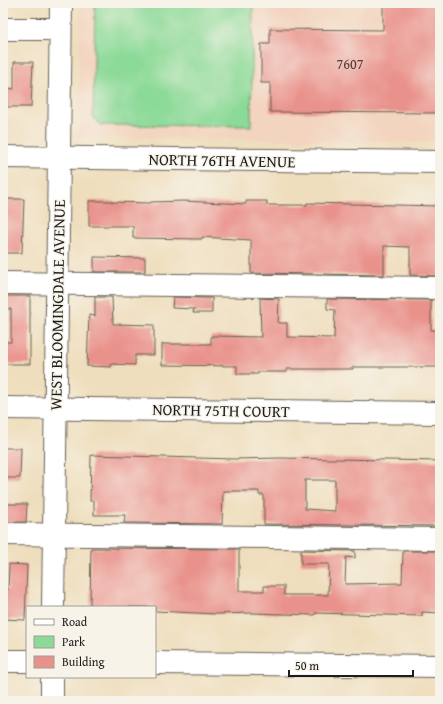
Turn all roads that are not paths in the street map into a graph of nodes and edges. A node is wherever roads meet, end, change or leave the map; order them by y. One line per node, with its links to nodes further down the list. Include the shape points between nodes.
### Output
1 (61, 3): 3 (street, WEST BLOOMINGDALE AVENUE)
2 (3, 29): 3 (street)
3 (60, 29): 5 (street, WEST BLOOMINGDALE AVENUE)
4 (3, 158): 5 (street, NORTH 76TH AVENUE)
5 (59, 158): 6 (street, NORTH 76TH AVENUE); 8 (street, WEST BLOOMINGDALE AVENUE)
6 (440, 162)
7 (3, 283): 8 (street)
8 (57, 284): 9 (street); 11 (street, WEST BLOOMINGDALE AVENUE)
9 (440, 288)
10 (3, 408): 11 (street, NORTH 75TH COURT)
11 (56, 408): 12 (street, NORTH 75TH COURT); 14 (street, WEST BLOOMINGDALE AVENUE)
12 (440, 413)
13 (3, 534): 14 (street)
14 (54, 535): 15 (street); 16 (street, WEST BLOOMINGDALE AVENUE)
15 (440, 539)
16 (53, 606)
17 (3, 661): 18 (street)
18 (26, 661)
19 (156, 663): 20 (street)
20 (440, 666)
21 (52, 678): 22 (street)
22 (52, 701)

